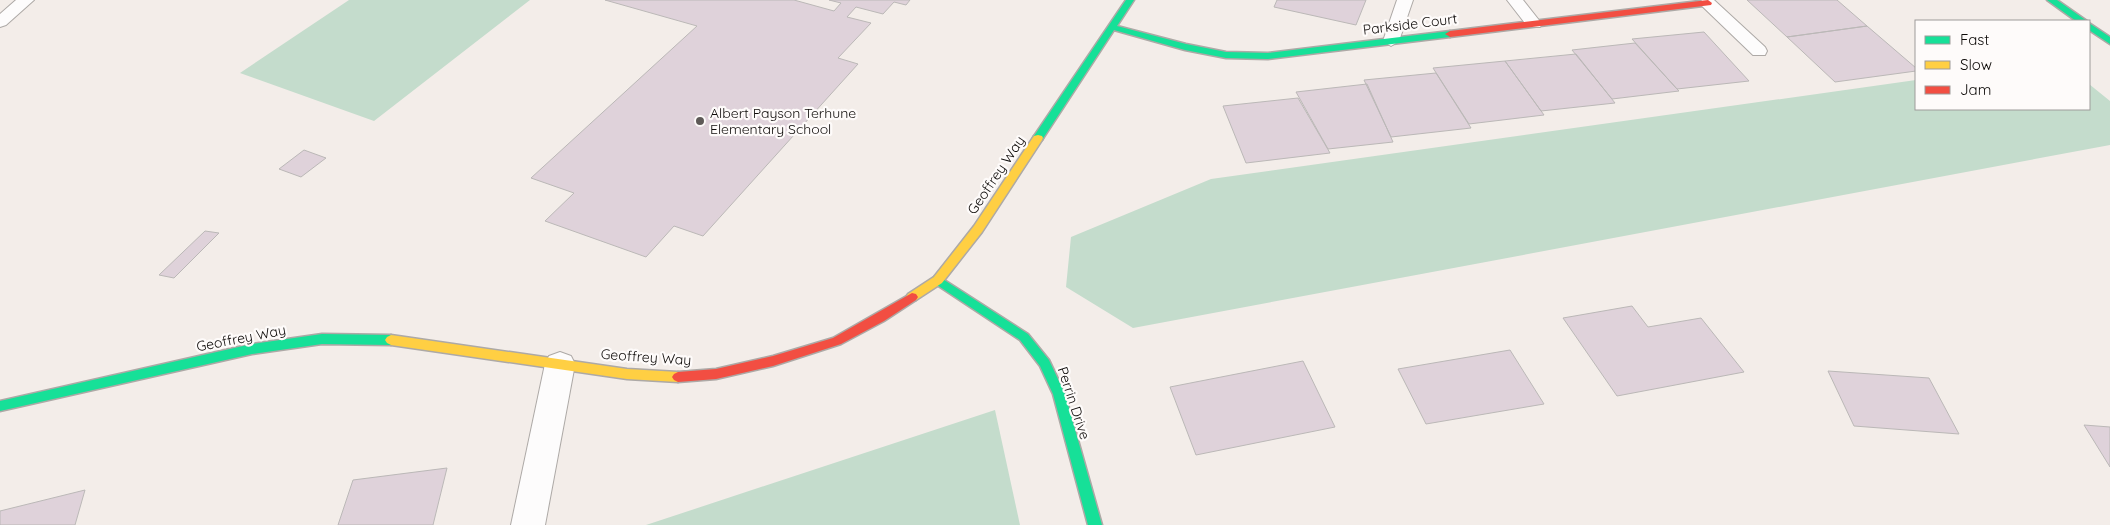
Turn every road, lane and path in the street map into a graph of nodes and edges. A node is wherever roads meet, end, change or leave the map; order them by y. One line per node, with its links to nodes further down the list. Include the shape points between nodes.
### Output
1 (26, 0): 8 (lane)
2 (1130, 0): 10 (street, Geoffrey Way)
3 (1405, 0): 12 (lane)
4 (1515, 0): 9 (lane)
5 (2051, 0): 7 (street)
6 (1707, 2): 9 (street, Parkside Court); 14 (lane)
7 (2081, 20)
8 (0, 22)
9 (1534, 24): 12 (street, Parkside Court)
10 (1112, 27): 12 (street, Parkside Court, via 1226,56 1268,56); 15 (street, Geoffrey Way, via 978,229)
11 (2090, 27): 13 (street)
12 (1391, 41)
13 (2110, 41)
14 (1759, 51)
15 (938, 280): 16 (street, Geoffrey Way, via 880,318 837,341 725,372 679,377); 19 (street, Perrin Drive, via 1024,337 1045,362 1059,394)
16 (560, 364): 17 (street, Geoffrey Way, via 385,339 322,339 252,349); 18 (street)
17 (0, 406)
18 (528, 525)
19 (1095, 525)

